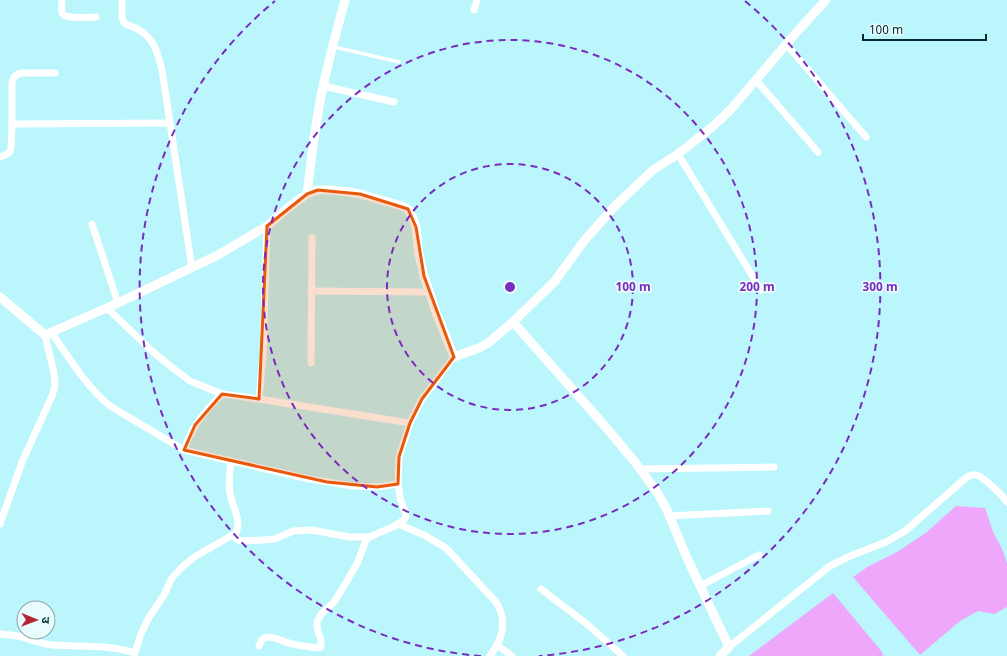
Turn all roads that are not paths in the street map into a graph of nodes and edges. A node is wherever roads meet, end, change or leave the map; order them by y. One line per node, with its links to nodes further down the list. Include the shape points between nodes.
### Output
1 (62, 0): 7 (street, via 62,14 65,16)
2 (122, 0): 15 (street, via 124,24 143,32 158,52)
3 (345, 0): 9 (street)
4 (477, 0): 6 (street)
5 (821, 1): 8 (street)
6 (474, 10)
7 (96, 17)
8 (786, 44): 12 (street); 17 (street)
9 (332, 47): 10 (lane); 13 (street)
10 (399, 62)
11 (55, 73): 16 (street, via 22,73 14,77)
12 (756, 80): 18 (street); 19 (street, via 723,117)
13 (323, 86): 14 (street); 21 (street)
14 (394, 102)
15 (169, 123): 16 (street); 25 (street)
16 (12, 124): 20 (street, via 11,149)
17 (866, 138)
18 (818, 152)
19 (678, 154): 26 (street); 32 (street, via 654,170 615,206 584,241 555,281)
20 (0, 158)
21 (307, 194): 23 (street); 28 (street, via 318,190 349,192 408,209 416,227 419,255)
22 (92, 224): 30 (street)
23 (267, 226): 25 (street); 37 (street)
24 (312, 238): 27 (street)
25 (192, 268): 30 (street)
26 (762, 290)
27 (311, 291): 28 (street); 35 (street)
28 (429, 292): 34 (street)
29 (0, 297): 33 (street)
30 (118, 303): 31 (street)
31 (107, 308): 33 (street); 36 (street, via 174,370 190,381)
32 (514, 322): 34 (street, via 488,343); 42 (street)
33 (48, 333): 39 (street, via 100,398); 47 (street, via 55,386 22,462)
34 (454, 357): 38 (street, via 422,399)
35 (311, 363)
36 (222, 394): 37 (street); 39 (street, via 195,425)
37 (259, 399): 38 (street)
38 (410, 424): 43 (street, via 399,457)
39 (184, 450): 40 (street)
40 (231, 461): 43 (street, via 352,486 377,487); 49 (street, via 230,493 238,523)
41 (774, 467): 42 (street)
42 (640, 469): 46 (street, via 657,492)
43 (398, 484): 48 (street, via 406,514 404,520)
44 (1007, 501): 57 (street, via 981,477 974,474 967,477 905,531 895,538 830,566)
45 (768, 511): 46 (street)
46 (669, 516): 52 (street)
47 (0, 524)
48 (398, 524): 50 (street); 55 (street, via 446,548 496,602 504,621)
49 (233, 536): 50 (street, via 242,541 262,540 293,531 312,530); 58 (street, via 196,556 172,578 148,619)
50 (369, 537): 56 (street, via 341,591 317,621 321,647 288,643 274,638 262,640)
51 (759, 555): 52 (street)
52 (700, 586): 57 (street)
53 (541, 589): 61 (street)
54 (0, 634): 58 (street, via 50,644 109,647)
55 (497, 645): 59 (street); 60 (street)
56 (259, 646)
57 (729, 648): 62 (street)
58 (135, 655)
59 (490, 656)
60 (512, 656)
61 (623, 656)
62 (720, 656)

